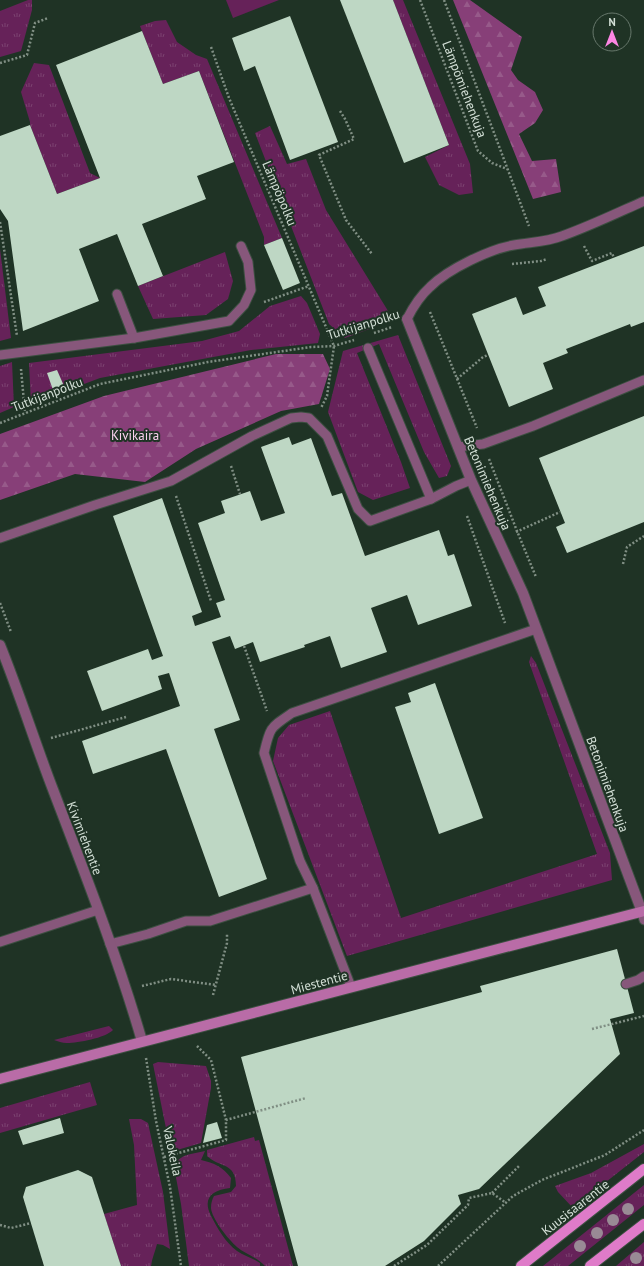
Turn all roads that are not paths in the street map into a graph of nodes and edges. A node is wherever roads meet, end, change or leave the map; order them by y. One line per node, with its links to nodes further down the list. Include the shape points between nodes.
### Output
1 (644, 201): 4 (lane, via 561,237 513,245 481,256 450,272 431,286 413,307)
2 (241, 246): 5 (lane, via 248,262 251,290 244,305 229,321)
3 (117, 294): 5 (lane)
4 (407, 320): 9 (street, Betonimiehenkuja)
5 (134, 338): 7 (lane)
6 (368, 348): 11 (lane)
7 (0, 355)
8 (644, 380): 9 (lane, via 533,426 483,444)
9 (458, 447): 10 (street, Betonimiehenkuja)
10 (471, 480): 11 (lane); 13 (street, Betonimiehenkuja, via 523,593)
11 (431, 499): 12 (lane, via 370,521 358,509 327,436 309,418 301,416 252,436 171,481)
12 (0, 538)
13 (536, 629): 15 (lane, via 292,713 272,727 264,753 300,861); 17 (street, Betonimiehenkuja)
14 (0, 645): 16 (street, Kivimiehentie)
15 (313, 888): 19 (lane, via 210,921 186,921); 22 (lane)
16 (98, 910): 18 (lane); 19 (street, Kivimiehentie)
17 (643, 914): 22 (main road, Miestentie)
18 (0, 942)
19 (110, 944): 23 (street, Kivimiehentie)
20 (644, 976): 21 (lane)
21 (626, 984)
22 (351, 987): 23 (main road, Miestentie)
23 (142, 1041): 24 (main road, Miestentie)
24 (0, 1079)
25 (644, 1168): 27 (main road, Kuusisaarentie)
26 (644, 1224): 28 (main road)
27 (521, 1266)
28 (590, 1266)

